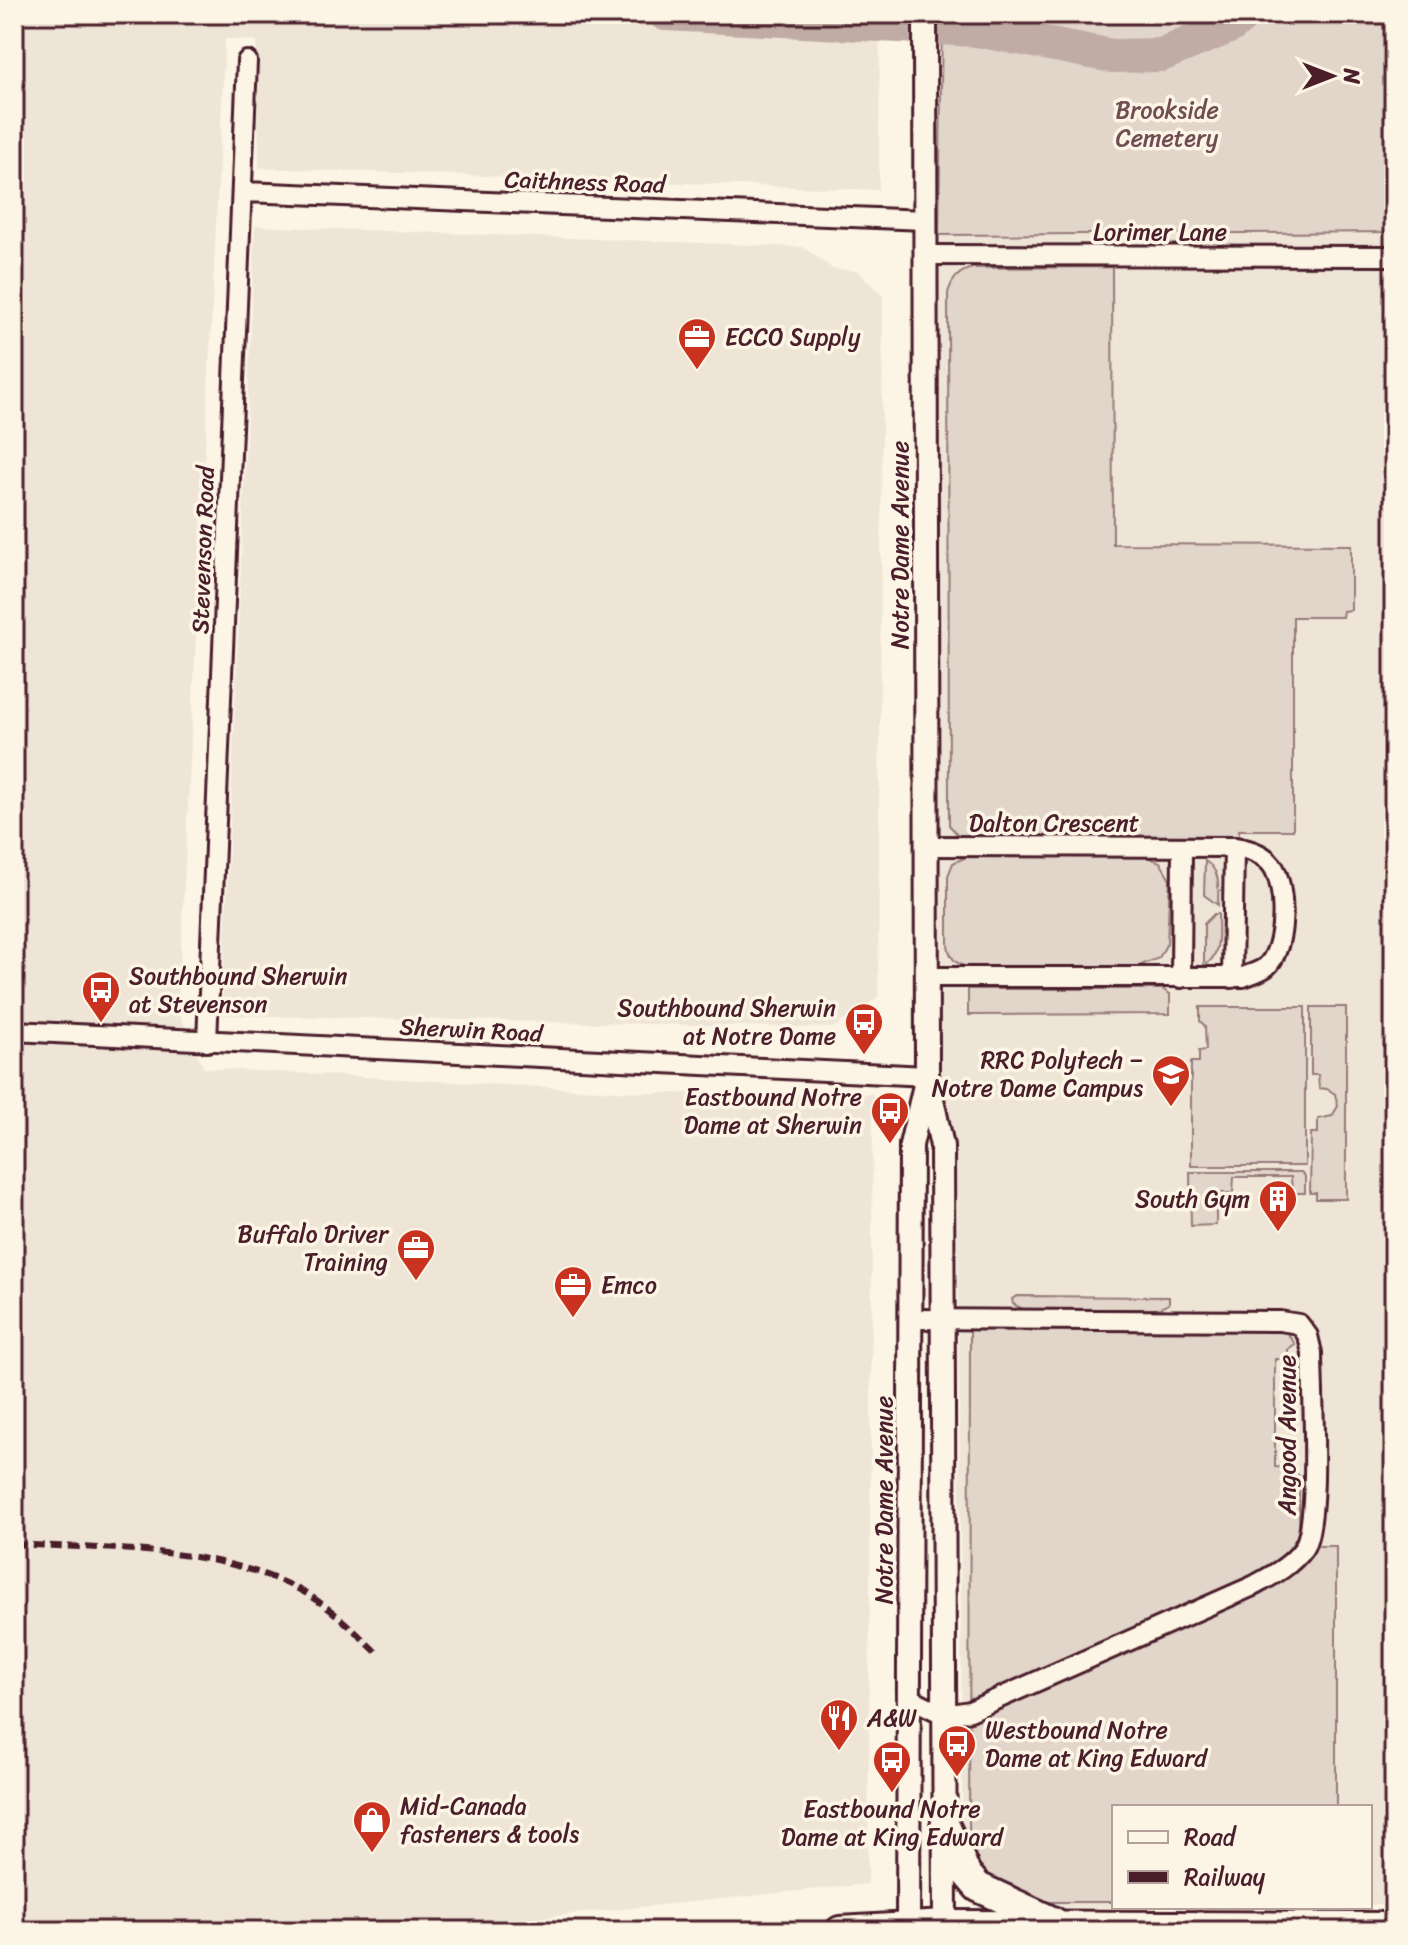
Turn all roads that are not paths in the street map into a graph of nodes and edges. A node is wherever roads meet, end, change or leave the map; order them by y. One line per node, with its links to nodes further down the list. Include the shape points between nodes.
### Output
1 (925, 14): 4 (street, Notre Dame Avenue)
2 (247, 61): 3 (street, Stevenson Road)
3 (243, 192): 4 (street, Caithness Road); 14 (street, Stevenson Road)
4 (925, 220): 5 (street, Notre Dame Avenue)
5 (925, 255): 6 (street, Lorimer Lane); 7 (street, Notre Dame Avenue)
6 (1394, 256)
7 (926, 846): 8 (street, Dalton Crescent); 10 (street, Notre Dame Avenue)
8 (1182, 847): 9 (street, Dalton Crescent); 11 (street)
9 (1234, 847): 12 (street); 12 (street, Dalton Crescent, via 1256,852 1273,867 1281,891 1281,933 1265,967)
10 (927, 977): 11 (street, Dalton Crescent); 15 (street, Notre Dame Avenue)
11 (1181, 978): 12 (street, Dalton Crescent)
12 (1232, 978)
13 (14, 1031): 14 (street, Sherwin Road)
14 (207, 1042): 15 (street, Sherwin Road)
15 (927, 1076): 16 (street, Notre Dame Avenue, via 911,1145); 17 (street, Notre Dame Avenue, via 942,1146)
16 (910, 1319): 17 (street, Angood Avenue); 18 (street, Notre Dame Avenue)
17 (944, 1319): 19 (street, Notre Dame Avenue); 21 (street, Angood Avenue, via 1299,1324 1312,1353 1313,1486 1308,1539 1277,1573 970,1711)
18 (910, 1421): 19 (street); 20 (street, Notre Dame Avenue)
19 (944, 1422): 21 (street, Notre Dame Avenue)
20 (910, 1698): 21 (street); 23 (street, Notre Dame Avenue)
21 (945, 1715): 22 (street, Notre Dame Avenue)
22 (945, 1826): 24 (street, Notre Dame Avenue); 25 (main road, via 978,1887)
23 (908, 1925): 24 (main road); 28 (main road)
24 (945, 1925): 25 (main road)
25 (1065, 1927): 27 (main road)
26 (1394, 1927): 27 (main road)
27 (1170, 1929)
28 (840, 1931)

